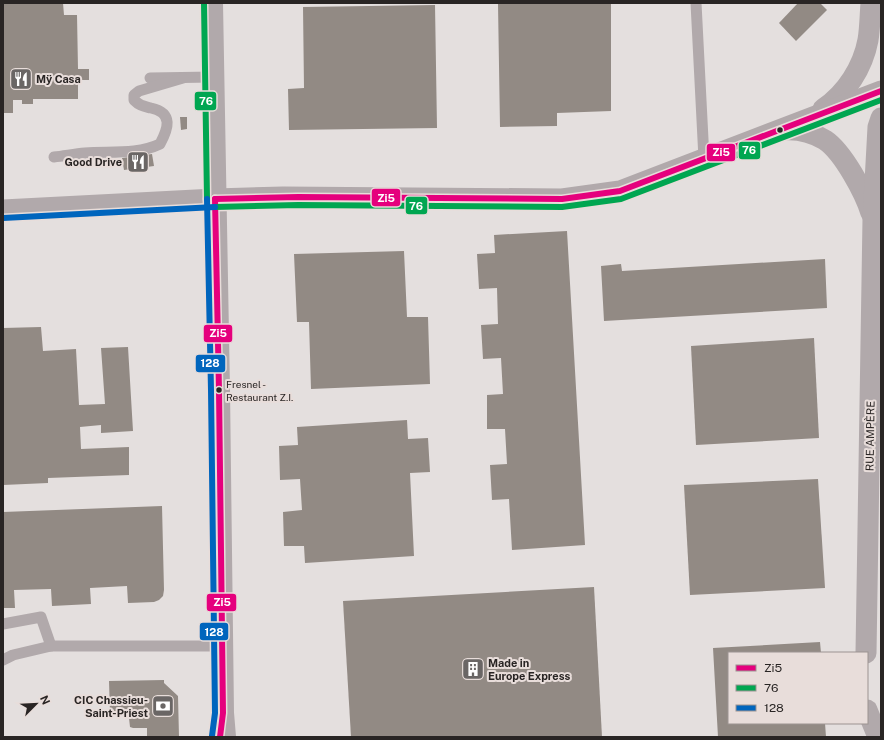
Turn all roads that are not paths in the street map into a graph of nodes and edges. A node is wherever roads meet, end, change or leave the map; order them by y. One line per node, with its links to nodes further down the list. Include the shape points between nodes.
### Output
1 (212, 3): 4 (street)
2 (696, 3): 12 (lane)
3 (870, 3): 8 (street, via 868,39 856,72 842,93)
4 (213, 77): 6 (lane); 13 (street)
5 (150, 78): 6 (lane)
6 (183, 78): 11 (lane, via 139,91 134,95 134,100 140,106 161,111 166,116 166,131 160,144 146,150)
7 (881, 91): 8 (street)
8 (812, 118): 10 (street)
9 (881, 118): 15 (street, RUE AMPÈRE, via 878,127)
10 (782, 130): 12 (street); 15 (street, RUE AMPÈRE, via 806,132 826,141 834,148 865,194)
11 (54, 157)
12 (704, 159): 13 (street, via 620,191 562,199)
13 (215, 199): 14 (street); 18 (street)
14 (3, 210)
15 (873, 219): 19 (street, RUE AMPÈRE)
16 (3, 624): 17 (lane, via 41,617)
17 (51, 646): 18 (lane); 20 (lane)
18 (222, 646): 22 (street)
19 (866, 652)
20 (3, 660)
21 (868, 712): 25 (street)
22 (223, 713): 23 (street); 24 (street)
23 (220, 737)
24 (224, 737)
25 (878, 737)

